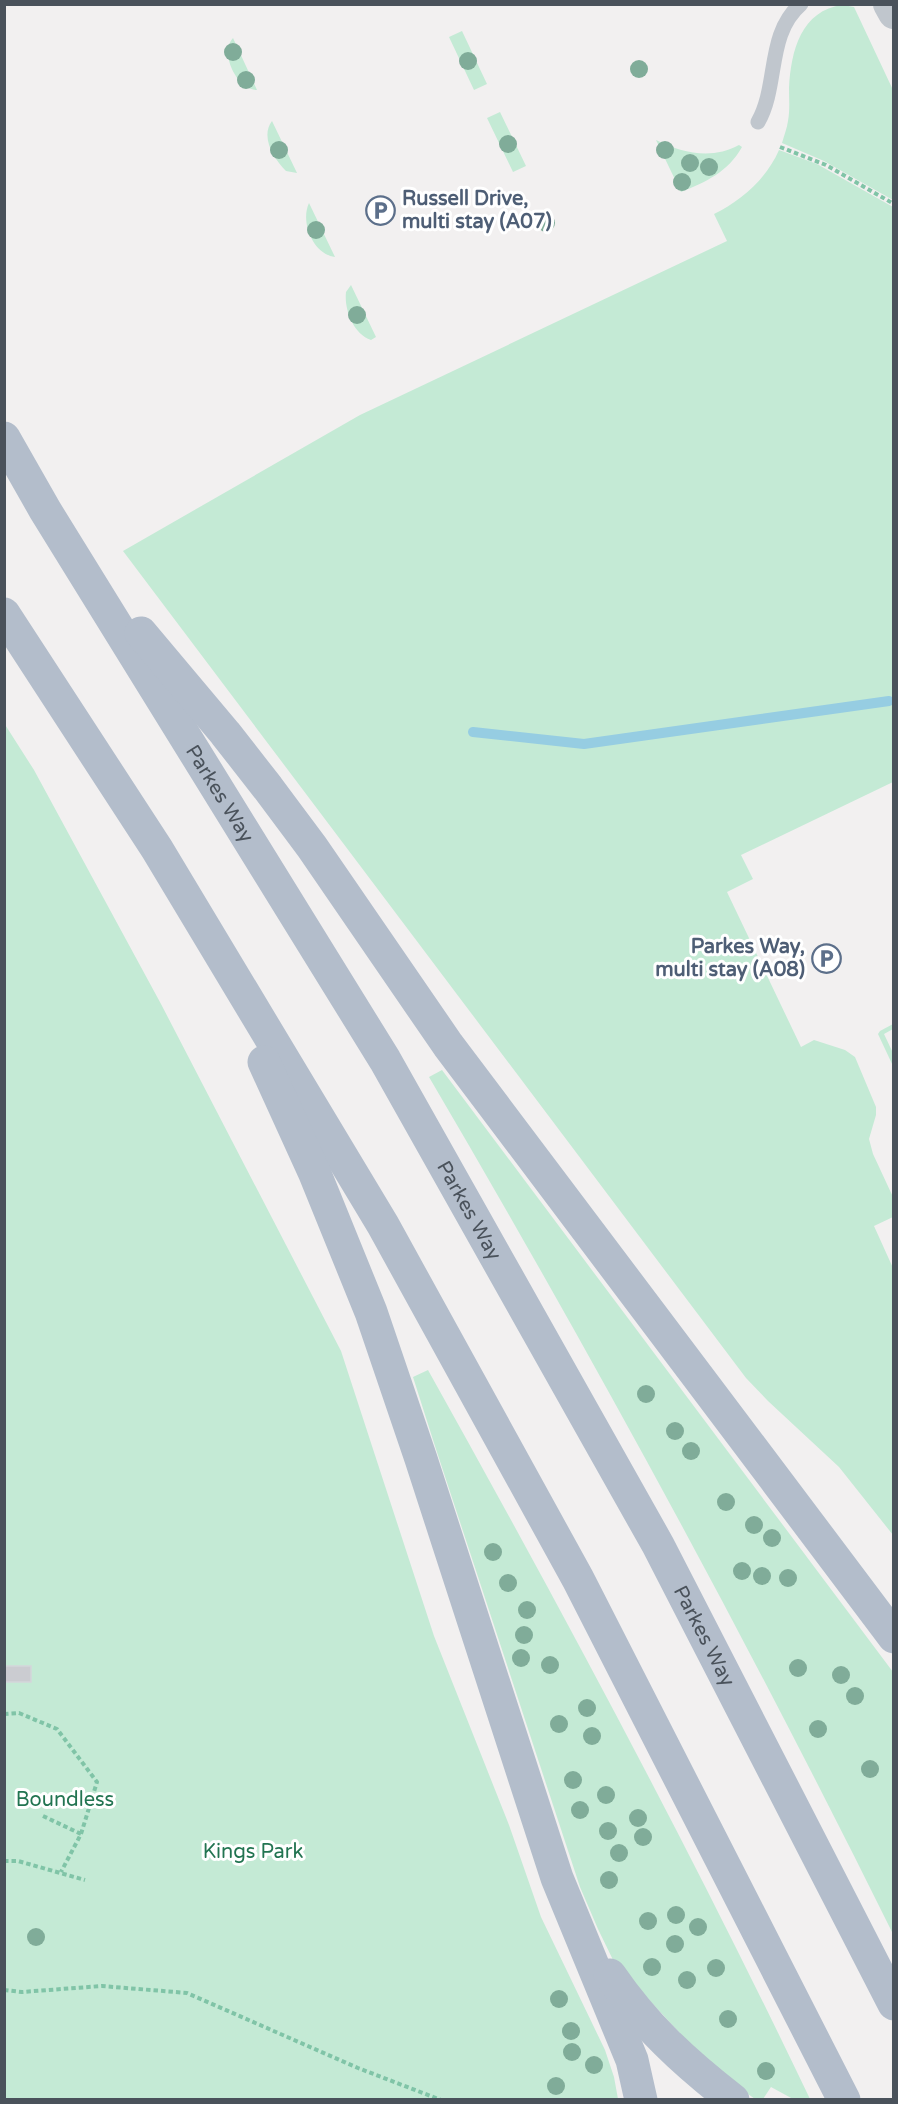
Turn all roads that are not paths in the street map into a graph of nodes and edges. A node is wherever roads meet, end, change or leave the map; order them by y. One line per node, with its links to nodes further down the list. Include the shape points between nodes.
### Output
1 (801, 4): 4 (lane, via 781,32 768,97)
2 (890, 4): 3 (street)
3 (894, 13)
4 (758, 122)
5 (4, 438): 6 (main road, Parkes Way)
6 (74, 554): 9 (main road, via 268,788 448,1045); 11 (main road, Parkes Way, via 385,1060 658,1545)
7 (4, 614): 8 (main road)
8 (193, 910): 10 (main road, via 315,1174 363,1290); 14 (main road, via 383,1225 567,1559)
9 (889, 1628)
10 (571, 1916): 12 (main road, via 622,2034); 13 (main road, via 640,2016 682,2060)
11 (894, 2004)
12 (641, 2100)
13 (733, 2100)
14 (844, 2100)

